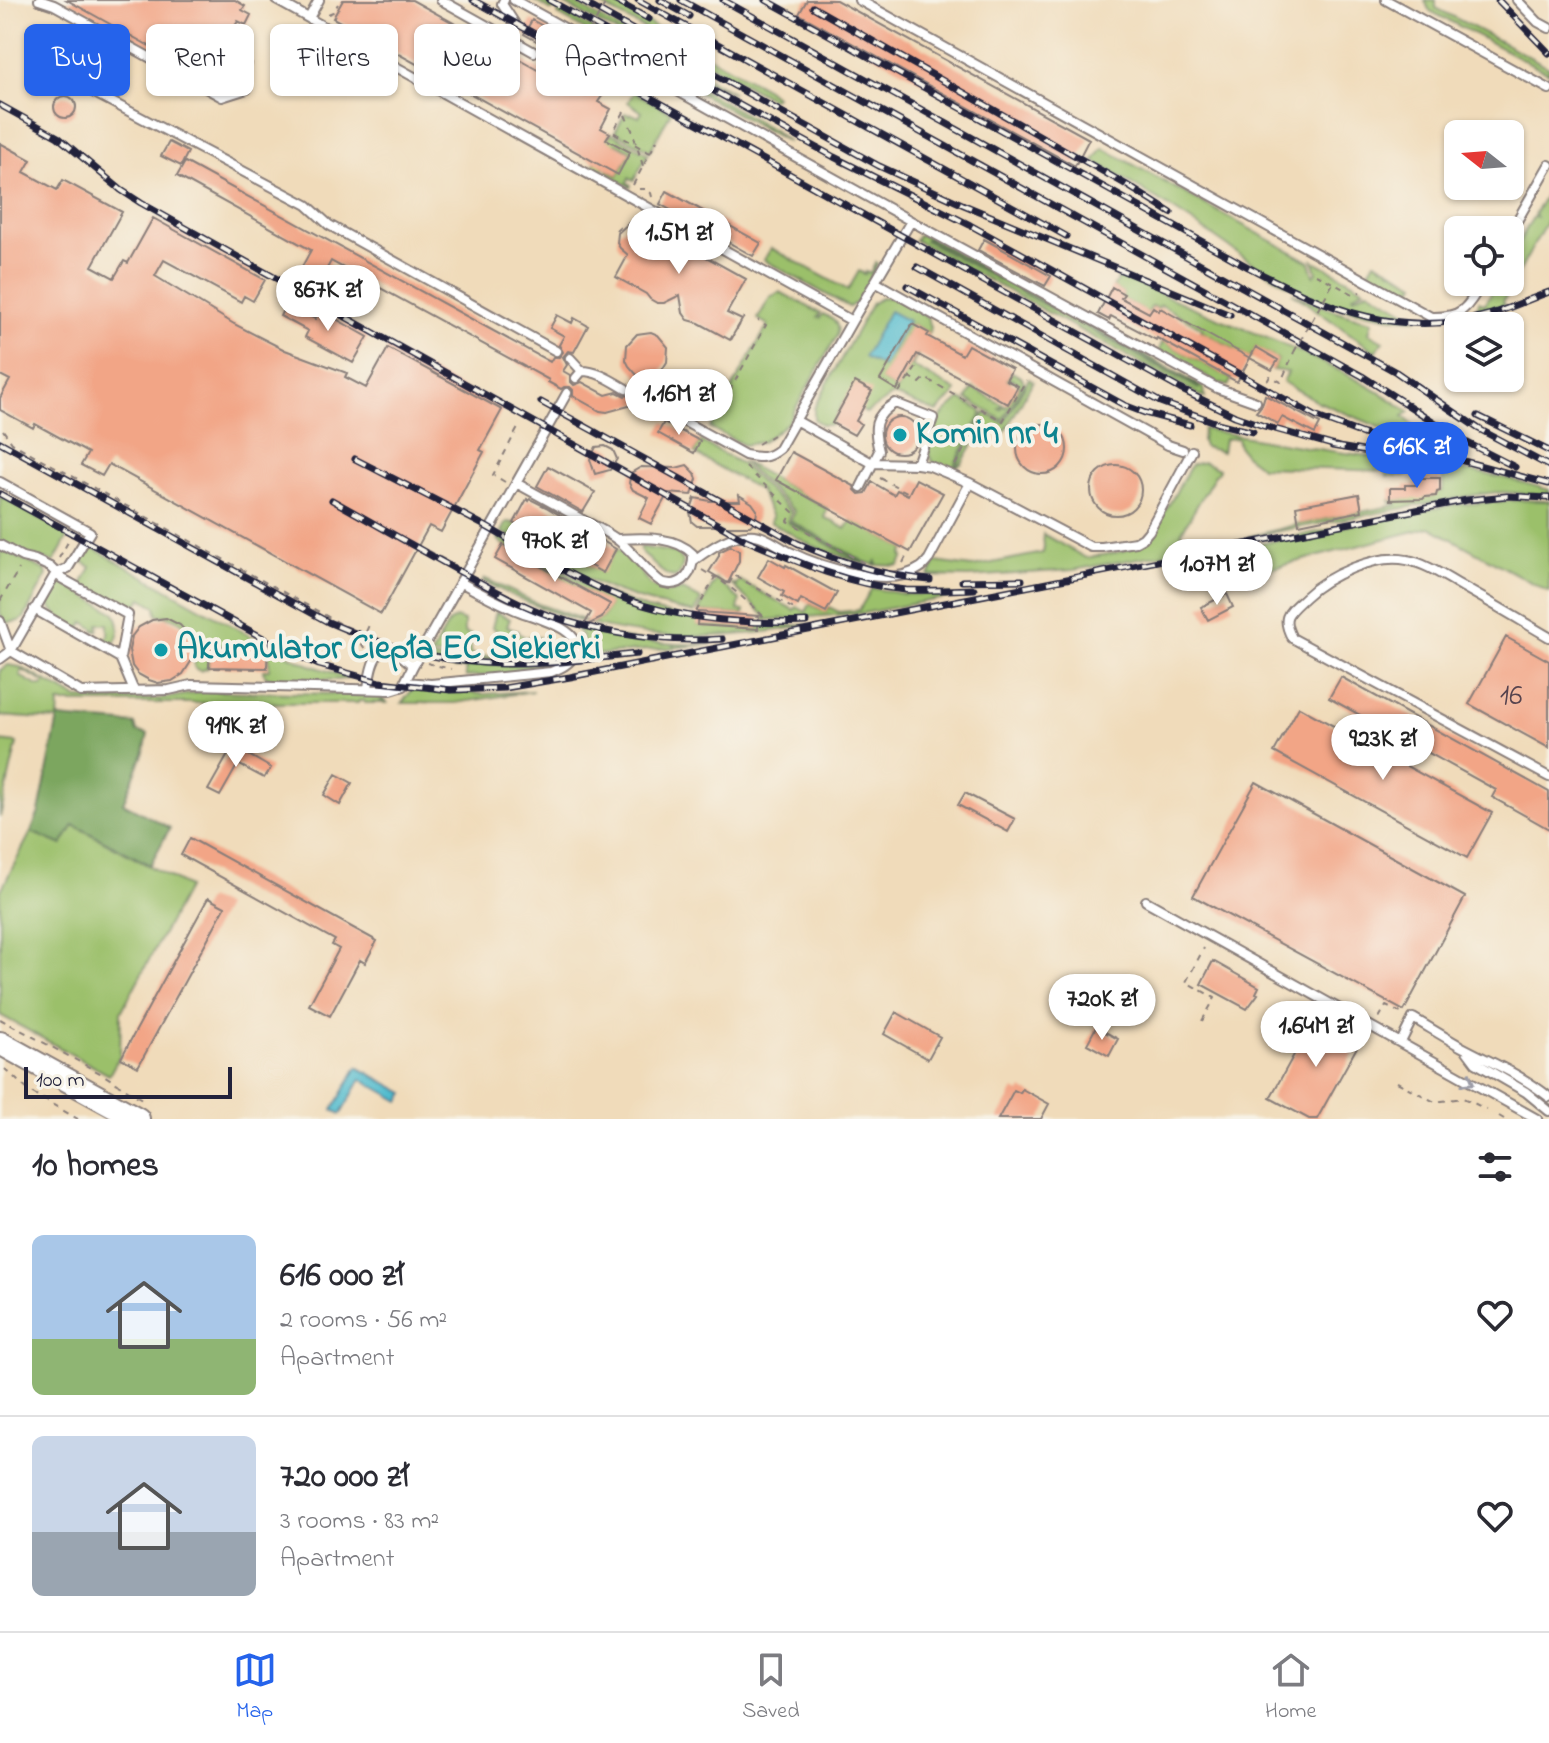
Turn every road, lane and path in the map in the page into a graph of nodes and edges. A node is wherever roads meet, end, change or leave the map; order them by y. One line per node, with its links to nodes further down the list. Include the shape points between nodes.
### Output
1 (39, 0): 20 (lane)
2 (276, 0): 13 (lane)
3 (319, 0): 13 (lane)
4 (441, 0): 14 (lane)
5 (504, 0): 15 (lane)
6 (514, 0): 32 (lane)
7 (607, 0): 16 (path, bridge)
8 (859, 0): 39 (lane, via 1431,317 1461,312)
9 (1386, 0): 21 (lane, via 1408,7)
10 (1517, 0): 17 (lane)
11 (338, 4): 12 (path)
12 (328, 14)
13 (309, 18): 42 (lane)
14 (484, 24)
15 (515, 24)
16 (594, 24)
17 (1549, 28)
18 (520, 44): 19 (lane)
19 (534, 52)
20 (146, 55)
21 (1549, 89)
22 (100, 96): 44 (lane, via 307,205 329,225)
23 (657, 140): 25 (path)
24 (636, 145): 24 (path, via 626,117 623,113 613,132); 25 (path); 27 (path)
25 (650, 153): 27 (path)
26 (1549, 165): 31 (lane)
27 (643, 166): 28 (path)
28 (630, 189)
29 (696, 211): 33 (path)
30 (648, 216): 34 (path)
31 (1520, 216)
32 (911, 221): 36 (lane); 54 (lane, via 1217,388)
33 (690, 222)
34 (616, 231)
35 (1316, 274): 37 (path)
36 (875, 282): 42 (lane); 66 (lane, via 1168,445 1188,450 1149,531 1125,544 1091,547)
37 (1333, 283): 38 (path, via 1354,295); 54 (path, bridge, via 1281,382 1270,376)
38 (1366, 289)
39 (1474, 296)
40 (744, 317): 43 (path)
41 (758, 320): 52 (path, via 766,325)
42 (852, 321): 56 (lane)
43 (731, 340)
44 (556, 351)
45 (570, 358): 49 (lane, via 579,375 598,374)
46 (916, 368): 48 (path)
47 (1020, 375): 55 (path, via 1027,379 1003,421)
48 (909, 376): 51 (path); 55 (path, via 920,383 925,378)
49 (626, 389)
50 (567, 393): 67 (lane)
51 (896, 396)
52 (721, 399)
53 (647, 401): 56 (lane, via 761,459 779,449)
54 (1256, 402)
55 (985, 411): 64 (path)
56 (795, 420): 63 (lane)
57 (519, 426): 67 (path, via 493,475)
58 (3, 430): 89 (path, via 12,443 343,625 365,634)
59 (774, 434): 60 (path)
60 (756, 445)
61 (740, 462): 75 (path, via 793,512 788,521)
62 (917, 464): 63 (lane); 63 (lane, via 933,418 895,403 876,421 879,451); 66 (lane)
63 (870, 467): 68 (lane); 69 (path)
64 (953, 470)
65 (0, 482): 79 (lane, via 90,532 68,568)
66 (970, 483): 74 (lane, via 929,559 910,573 850,573 757,535 723,542)
67 (513, 484): 70 (lane); 81 (lane)
68 (861, 487)
69 (907, 492)
70 (617, 539): 74 (lane, via 665,540 687,548); 74 (lane, via 665,583 683,580)
71 (0, 545): 79 (lane)
72 (429, 551): 78 (path)
73 (908, 553): 77 (path)
74 (693, 563): 80 (path)
75 (867, 564)
76 (20, 568): 83 (path)
77 (900, 568)
78 (462, 569)
79 (56, 573): 85 (lane); 92 (lane, via 128,615)
80 (715, 577): 82 (path); 86 (path)
81 (460, 582): 95 (lane); 99 (lane, via 568,631 576,639 574,656 551,672)
82 (728, 585): 84 (path, via 734,575 792,608); 87 (path)
83 (0, 601)
84 (798, 606)
85 (34, 609): 91 (lane); 92 (lane)
86 (696, 612)
87 (763, 620)
88 (0, 621): 91 (lane)
89 (369, 625)
90 (1549, 637): 102 (lane, via 1427,566 1405,559 1349,568 1317,585 1292,609 1286,626 1292,638)
91 (11, 651): 93 (lane); 101 (lane, via 81,692)
92 (120, 658): 101 (lane)
93 (0, 659)
94 (427, 663): 98 (path)
95 (413, 666): 99 (lane); 100 (lane, via 397,652 385,650 371,670)
96 (214, 668): 97 (path)
97 (260, 669)
98 (456, 671)
99 (405, 682): 100 (lane, via 391,690)
100 (368, 689): 101 (lane, via 191,685)
101 (134, 691)
102 (1549, 777)
103 (1146, 901): 109 (lane)
104 (1206, 944): 108 (path, via 1186,982 1215,998)
105 (1403, 1014): 107 (path, via 1386,1006)
106 (0, 1019): 116 (path, via 88,1066)
107 (1379, 1019)
108 (1202, 1021)
109 (1401, 1042): 111 (lane, via 1413,1018); 121 (lane, one-way to 121)
110 (0, 1043): 116 (street)
111 (1464, 1048): 114 (lane, via 1533,1083); 117 (lane, via 1476,1063)
112 (5, 1069): 119 (path, via 29,1091)
113 (1397, 1082): 115 (path, via 1431,1101 1465,1099)
114 (1549, 1097)
115 (1486, 1109)
116 (143, 1111)
117 (1549, 1111)
118 (1499, 1116): 120 (path)
119 (78, 1119)
120 (1504, 1119)
121 (1537, 1119)

